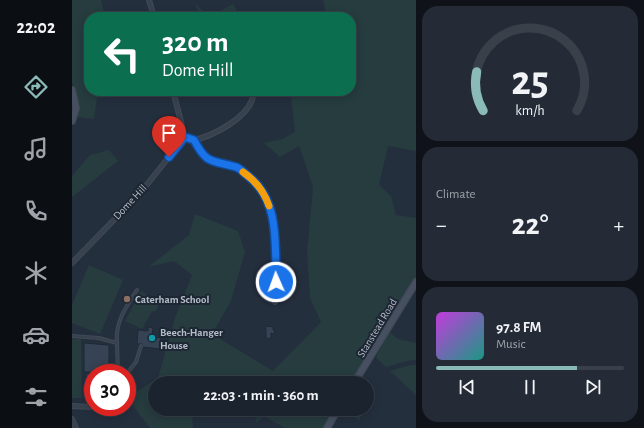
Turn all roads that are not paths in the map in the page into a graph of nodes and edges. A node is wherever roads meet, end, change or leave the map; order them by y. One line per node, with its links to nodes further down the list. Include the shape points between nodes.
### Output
1 (149, 0): 2 (street)
2 (153, 12)
3 (72, 90): 6 (street, via 76,108)
4 (174, 96): 7 (street)
5 (252, 96): 8 (street, via 245,112 223,129 206,138)
6 (72, 121)
7 (185, 137): 8 (street); 9 (street, Dome Hill, via 141,192)
8 (194, 140): 12 (street, via 201,153 210,160 237,167 253,179 265,194 275,226)
9 (72, 263)
10 (416, 282): 18 (street, Stanstead Road)
11 (137, 290): 14 (lane, via 119,321)
12 (275, 302)
13 (72, 336): 14 (lane, via 99,338)
14 (117, 343): 16 (lane)
15 (142, 346): 17 (lane)
16 (118, 364)
17 (134, 364)
18 (358, 376)
19 (72, 406): 20 (street)
20 (84, 407)
21 (334, 416): 24 (street)
22 (72, 419): 23 (street)
23 (76, 428)
24 (327, 428)

